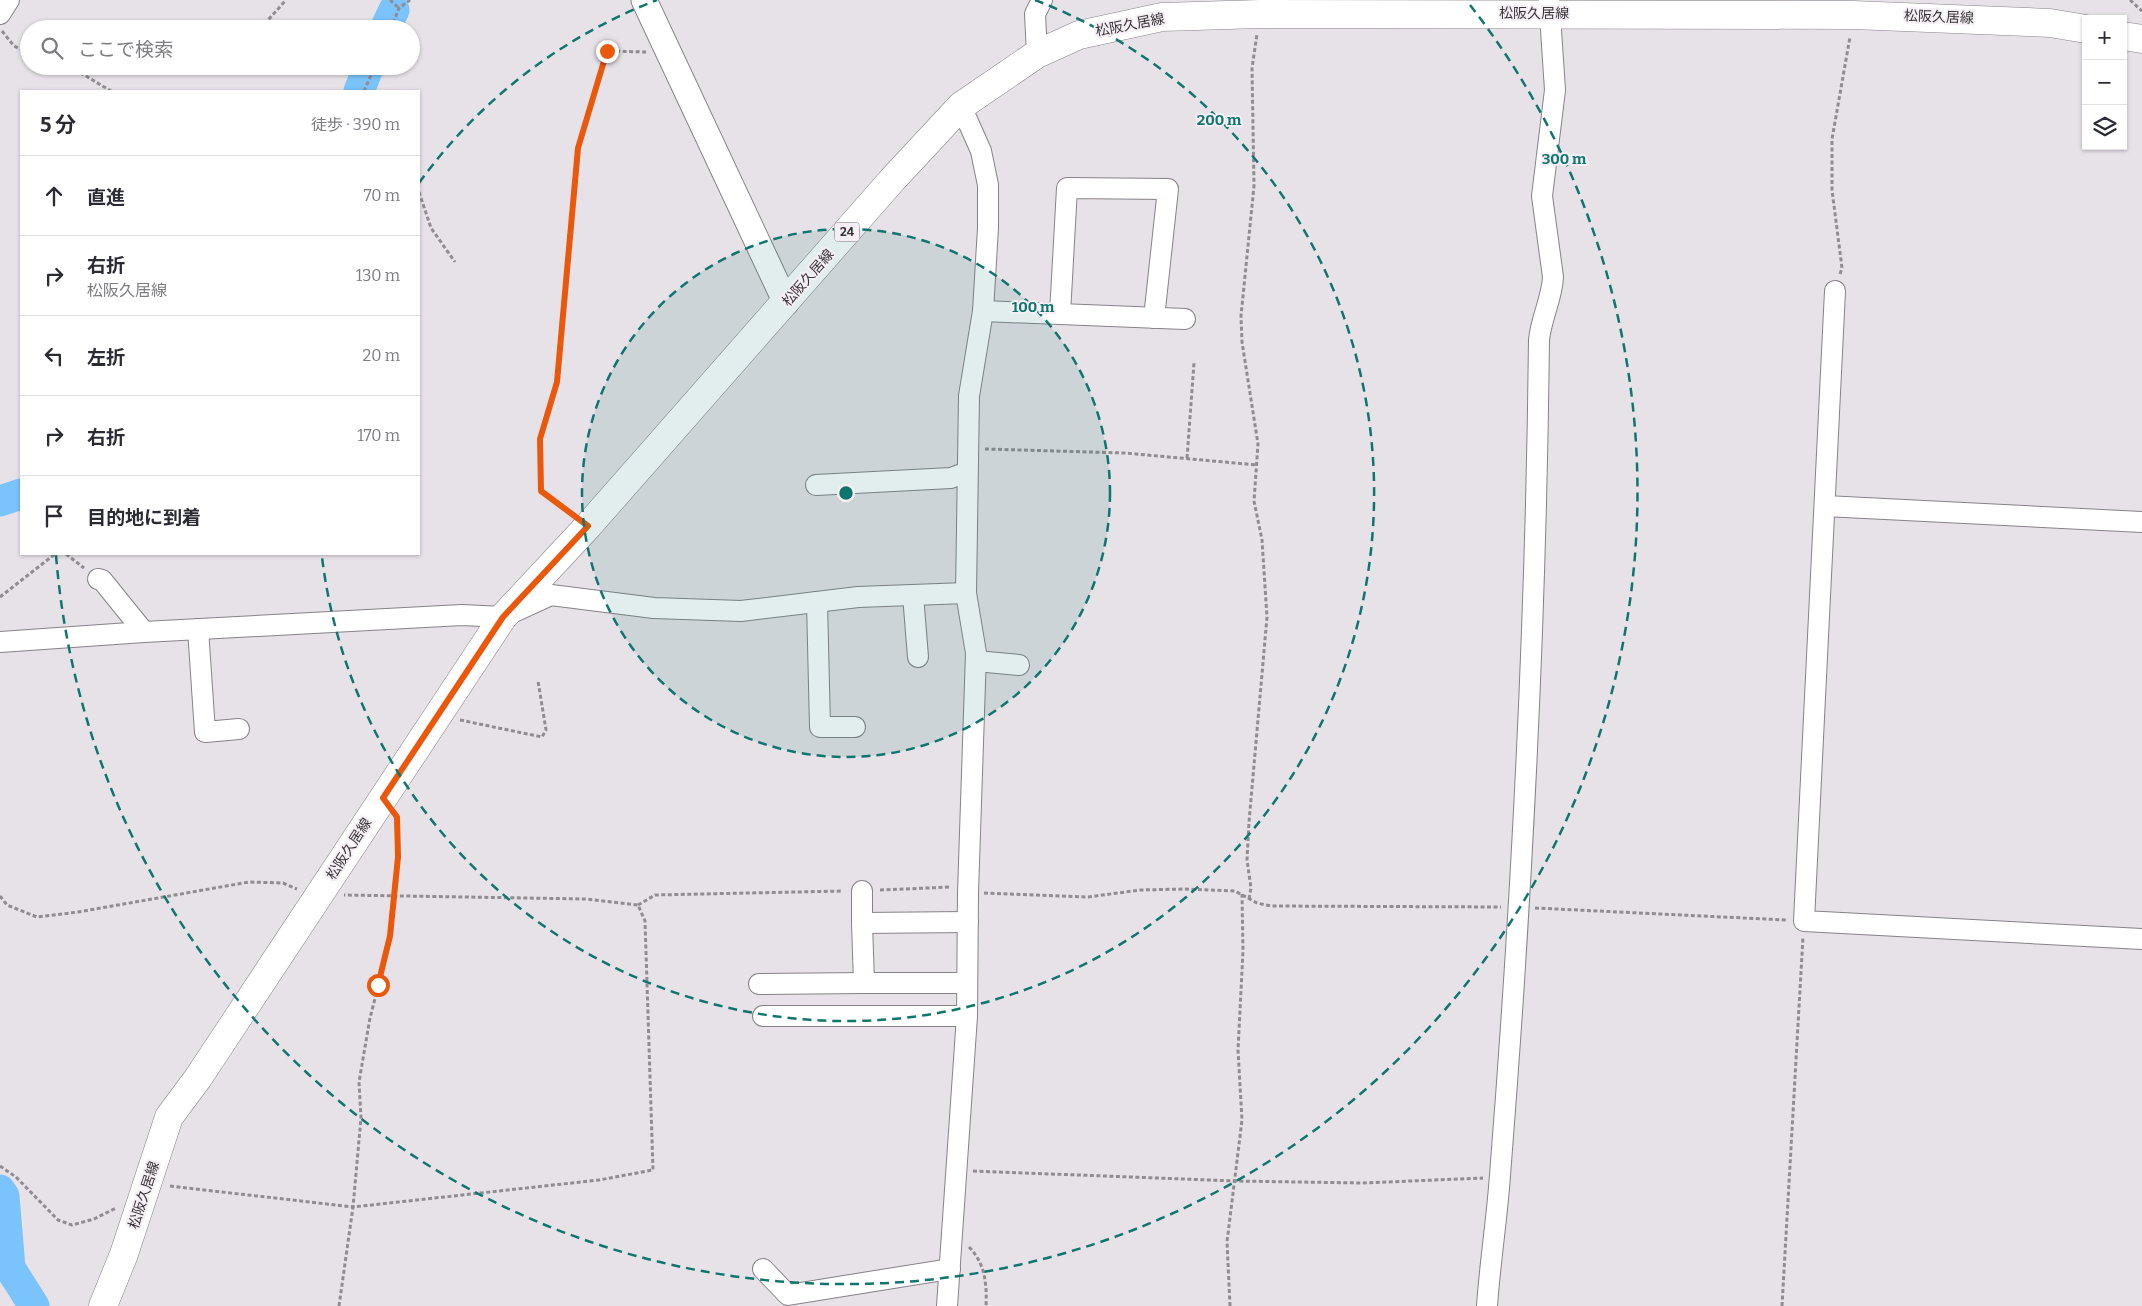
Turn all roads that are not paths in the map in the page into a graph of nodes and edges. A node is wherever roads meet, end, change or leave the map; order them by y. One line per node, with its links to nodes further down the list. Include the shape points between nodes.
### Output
1 (9, 0): 6 (street)
2 (644, 0): 13 (street)
3 (1042, 0): 10 (street, via 1035,14)
4 (1549, 6): 5 (main road, 松阪久居線 / 24); 10 (main road, 松阪久居線 / 24, via 1162,17 1079,35); 48 (street, via 1555,90 1542,196 1553,277 1540,324 1538,493 1519,907 1500,1177)
5 (1854, 7): 7 (main road, 松阪久居線 / 24)
6 (0, 14)
7 (2082, 27)
8 (2127, 37): 9 (main road)
9 (2142, 40)
10 (1037, 54): 11 (main road, 松阪久居線 / 24)
11 (961, 106): 13 (main road, 松阪久居線 / 24); 14 (street, via 981,151 988,184)
12 (1835, 291): 20 (street)
13 (786, 303): 26 (main road, 松阪久居線 / 24)
14 (982, 311): 15 (street); 18 (street, via 969,396)
15 (1060, 314): 16 (street); 16 (street, via 1067,188 1168,189)
16 (1154, 318): 17 (street)
17 (1185, 320)
18 (967, 472): 19 (street, via 951,478); 23 (street)
19 (816, 485)
20 (1825, 506): 21 (street); 38 (street, via 1804,921)
21 (2142, 522)
22 (98, 579): 28 (street)
23 (966, 593): 24 (street); 31 (street)
24 (913, 595): 25 (street); 30 (street)
25 (817, 602): 26 (street, via 741,611 654,608 551,595); 33 (street, via 820,727)
26 (503, 617): 27 (street, via 462,616); 46 (main road, 松阪久居線 / 24, via 169,1118)
27 (198, 629): 28 (street); 34 (street, via 204,732)
28 (144, 632): 29 (street)
29 (0, 642)
30 (918, 657)
31 (976, 662): 32 (street); 36 (street)
32 (1019, 665)
33 (855, 726)
34 (239, 728)
35 (862, 891): 37 (street)
36 (968, 922): 37 (street); 40 (street)
37 (862, 923): 39 (street)
38 (2142, 939)
39 (864, 983): 40 (street); 41 (street)
40 (967, 983): 43 (street)
41 (759, 984)
42 (764, 1016): 43 (street)
43 (967, 1016): 45 (street)
44 (763, 1268): 45 (street, via 788,1295)
45 (950, 1269): 47 (street)
46 (103, 1306)
47 (947, 1306)
48 (1487, 1306)

